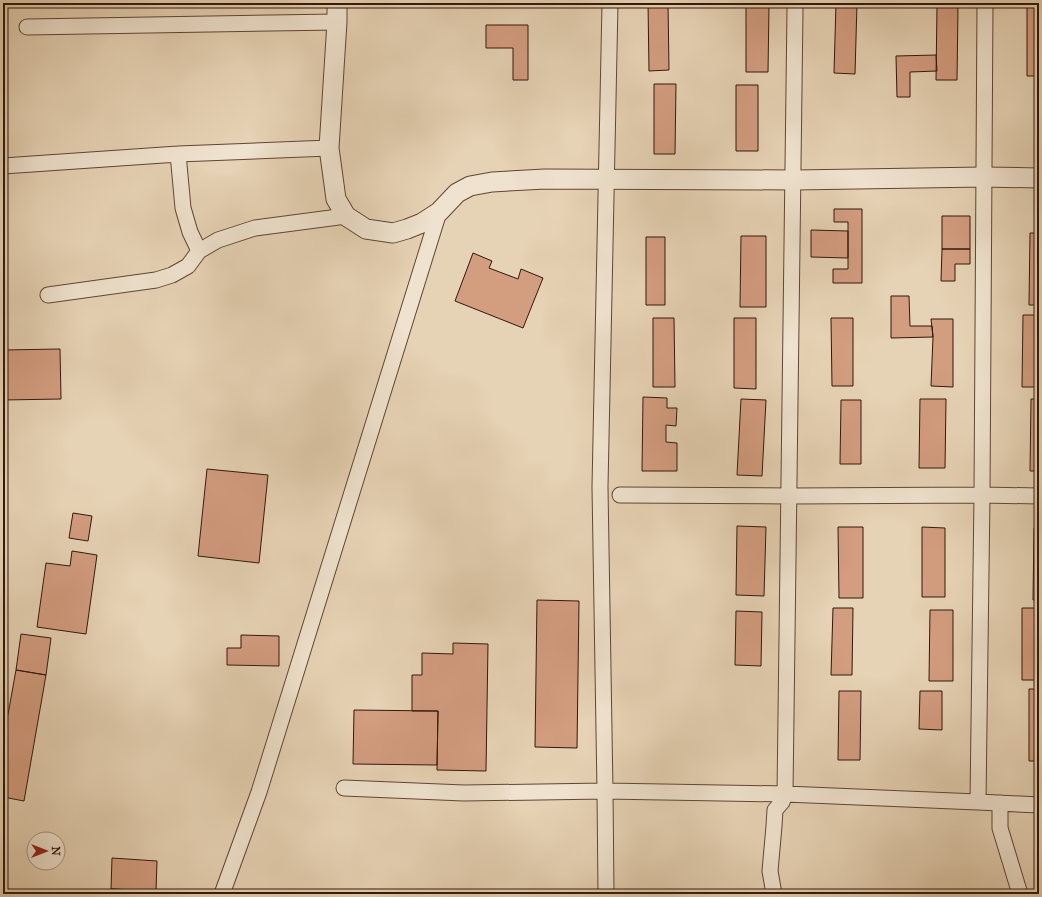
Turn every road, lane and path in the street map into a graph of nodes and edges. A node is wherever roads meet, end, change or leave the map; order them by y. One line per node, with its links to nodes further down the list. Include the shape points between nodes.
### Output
1 (337, 3): 5 (street)
2 (610, 3): 12 (street)
3 (795, 3): 13 (street)
4 (984, 3): 10 (street)
5 (337, 22): 6 (street); 7 (street)
6 (27, 27)
7 (329, 148): 8 (street); 15 (street, via 336,199)
8 (178, 154): 9 (street); 16 (street, via 183,208)
9 (3, 166)
10 (983, 177): 11 (street); 13 (street); 19 (street)
11 (1039, 178)
12 (607, 179): 13 (street); 14 (street, via 545,179 470,186 457,193); 23 (street, via 600,487)
13 (794, 180): 20 (street)
14 (439, 212): 15 (street, via 422,223 393,232 366,229); 28 (street, via 259,792)
15 (346, 216): 16 (street, via 255,228 218,240)
16 (199, 251): 17 (street, via 188,266 156,280)
17 (48, 295)
18 (620, 495): 20 (street)
19 (982, 495): 20 (street); 21 (street); 25 (street)
20 (791, 496): 24 (street)
21 (1039, 496)
22 (344, 788): 23 (street, via 464,793)
23 (605, 791): 24 (street); 29 (street)
24 (785, 794): 25 (street); 30 (street, via 776,810 774,826 770,871)
25 (978, 802): 26 (street)
26 (1000, 803): 27 (street); 31 (street, via 1000,828)
27 (1039, 805)
28 (222, 894)
29 (606, 894)
30 (774, 894)
31 (1020, 894)

